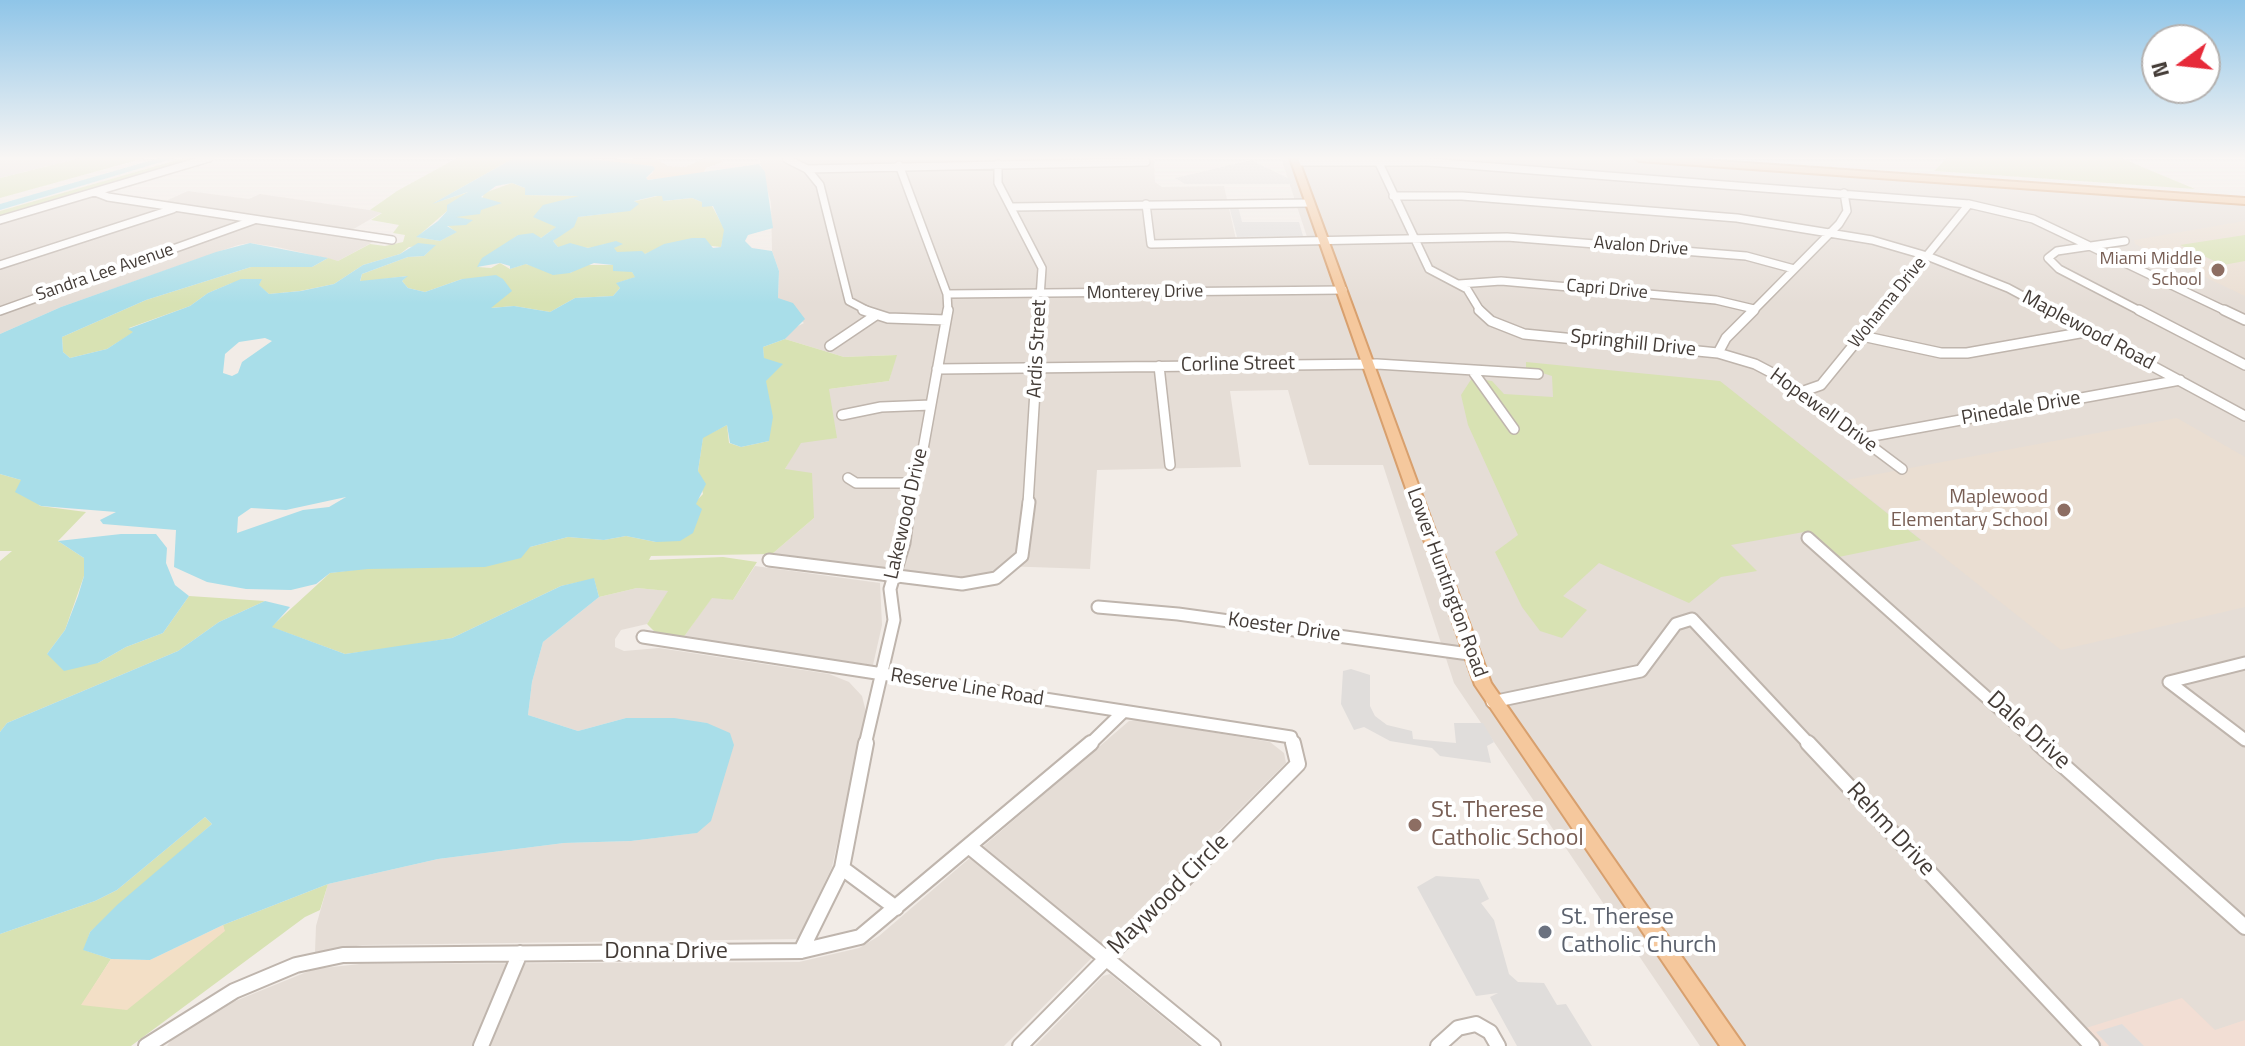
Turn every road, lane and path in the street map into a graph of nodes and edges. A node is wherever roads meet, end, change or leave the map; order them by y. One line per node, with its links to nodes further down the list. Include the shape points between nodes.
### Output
1 (45, 207): 16 (street)
2 (171, 207): 14 (street)
3 (825, 207): 32 (street, via 849,301)
4 (915, 207): 28 (street, Lakewood Drive)
5 (1011, 207): 6 (street); 29 (street, Ardis Street, via 1042,268)
6 (1019, 207)
7 (1146, 207): 20 (street, Avalon Drive, via 1151,244)
8 (1312, 207): 20 (main road, Lower Huntington Road)
9 (1399, 207): 18 (street, Springhill Drive)
10 (1592, 207): 17 (street, Maplewood Road)
11 (1846, 207): 17 (street)
12 (1967, 207): 23 (street, Wohama Drive)
13 (1981, 207): 22 (street, via 2033,219)
14 (177, 208): 15 (street); 24 (street)
15 (256, 219): 19 (street); 31 (street, Sandra Lee Avenue)
16 (0, 220)
17 (1832, 231): 23 (street, Maplewood Road); 25 (street)
18 (1415, 239): 20 (street, Avalon Drive); 25 (street, Avalon Drive, via 1523,238 1757,258); 26 (street, Springhill Drive, via 1431,271)
19 (392, 240)
20 (1325, 240): 27 (main road, Lower Huntington Road)
21 (2125, 241): 22 (street)
22 (2091, 245): 34 (street); 41 (street, via 2048,255 2049,261)
23 (1927, 256): 35 (street, Maplewood Road, via 2008,288); 36 (street, Wohama Drive)
24 (0, 265)
25 (1794, 269): 30 (street)
26 (1459, 284): 30 (street, Capri Drive, via 1501,281 1716,300); 38 (street, Springhill Drive, via 1485,317 1524,334)
27 (1343, 290): 29 (street, Monterey Drive); 40 (main road, Lower Huntington Road)
28 (947, 294): 29 (street, Monterey Drive); 33 (street, Lakewood Drive)
29 (1040, 294): 43 (street, Ardis Street)
30 (1754, 309): 38 (street)
31 (0, 311)
32 (876, 315): 33 (street); 37 (street)
33 (946, 320): 44 (street, Lakewood Drive)
34 (2245, 320)
35 (2091, 331): 36 (street, via 1954,353 1904,348); 47 (street, Maplewood Road)
36 (1862, 336): 48 (street, Wohama Drive, via 1821,385)
37 (830, 346)
38 (1718, 353): 39 (street, Springhill Drive)
39 (1741, 360): 48 (street, Hopewell Drive)
40 (1367, 364): 42 (street, Corline Street); 45 (street, Corline Street); 63 (main road, Lower Huntington Road)
41 (2245, 365)
42 (1159, 366): 43 (street, Corline Street); 54 (street)
43 (1036, 368): 44 (street, Corline Street); 60 (street, Ardis Street, via 1026,546 1015,566 986,582)
44 (937, 369): 49 (street, Lakewood Drive)
45 (1474, 373): 46 (street, Corline Street); 52 (street)
46 (1538, 374)
47 (2180, 380): 51 (street, Maplewood Road); 53 (street, Pinedale Drive)
48 (1801, 392): 53 (street, Hopewell Drive)
49 (931, 405): 50 (street); 57 (street, Lakewood Drive)
50 (842, 415)
51 (2245, 416)
52 (1514, 429)
53 (1862, 438): 55 (street, Hopewell Drive)
54 (1170, 465)
55 (1902, 469)
56 (848, 478): 57 (street, via 856,483)
57 (915, 483): 60 (street, Lakewood Drive)
58 (1808, 538): 73 (street, Dale Drive)
59 (769, 560): 60 (street)
60 (894, 577): 65 (street, Lakewood Drive, via 894,620)
61 (1098, 607): 63 (street, Koester Drive)
62 (643, 637): 65 (street, Reserve Line Road)
63 (1469, 654): 66 (main road, Lower Huntington Road)
64 (2245, 663): 69 (street, via 2169,682)
65 (879, 674): 67 (street, Reserve Line Road); 71 (street, Lakewood Drive)
66 (1492, 702): 83 (main road, Lower Huntington Road); 84 (street, Rehm Drive, via 1641,671 1676,624 1687,619 1698,623)
67 (1123, 712): 68 (street, Reserve Line Road); 70 (street, Donna Drive)
68 (1291, 737): 76 (street, Maywood Circle, via 1298,764)
69 (2245, 740)
70 (970, 847): 72 (street, Donna Drive); 76 (street)
71 (842, 868): 72 (street); 74 (street, Lakewood Drive)
72 (896, 908): 74 (street, Donna Drive, via 860,937)
73 (2245, 927)
74 (801, 951): 75 (street, Donna Drive)
75 (520, 953): 77 (street, Donna Drive, via 343,955 296,965 234,991); 78 (street)
76 (1106, 958): 79 (street, Maywood Circle); 80 (street)
77 (146, 1046)
78 (481, 1046)
79 (1020, 1046)
80 (1213, 1046)
81 (1438, 1046): 82 (street, via 1458,1028 1476,1024 1490,1032)
82 (1498, 1046)
83 (1733, 1046)
84 (2092, 1046)

